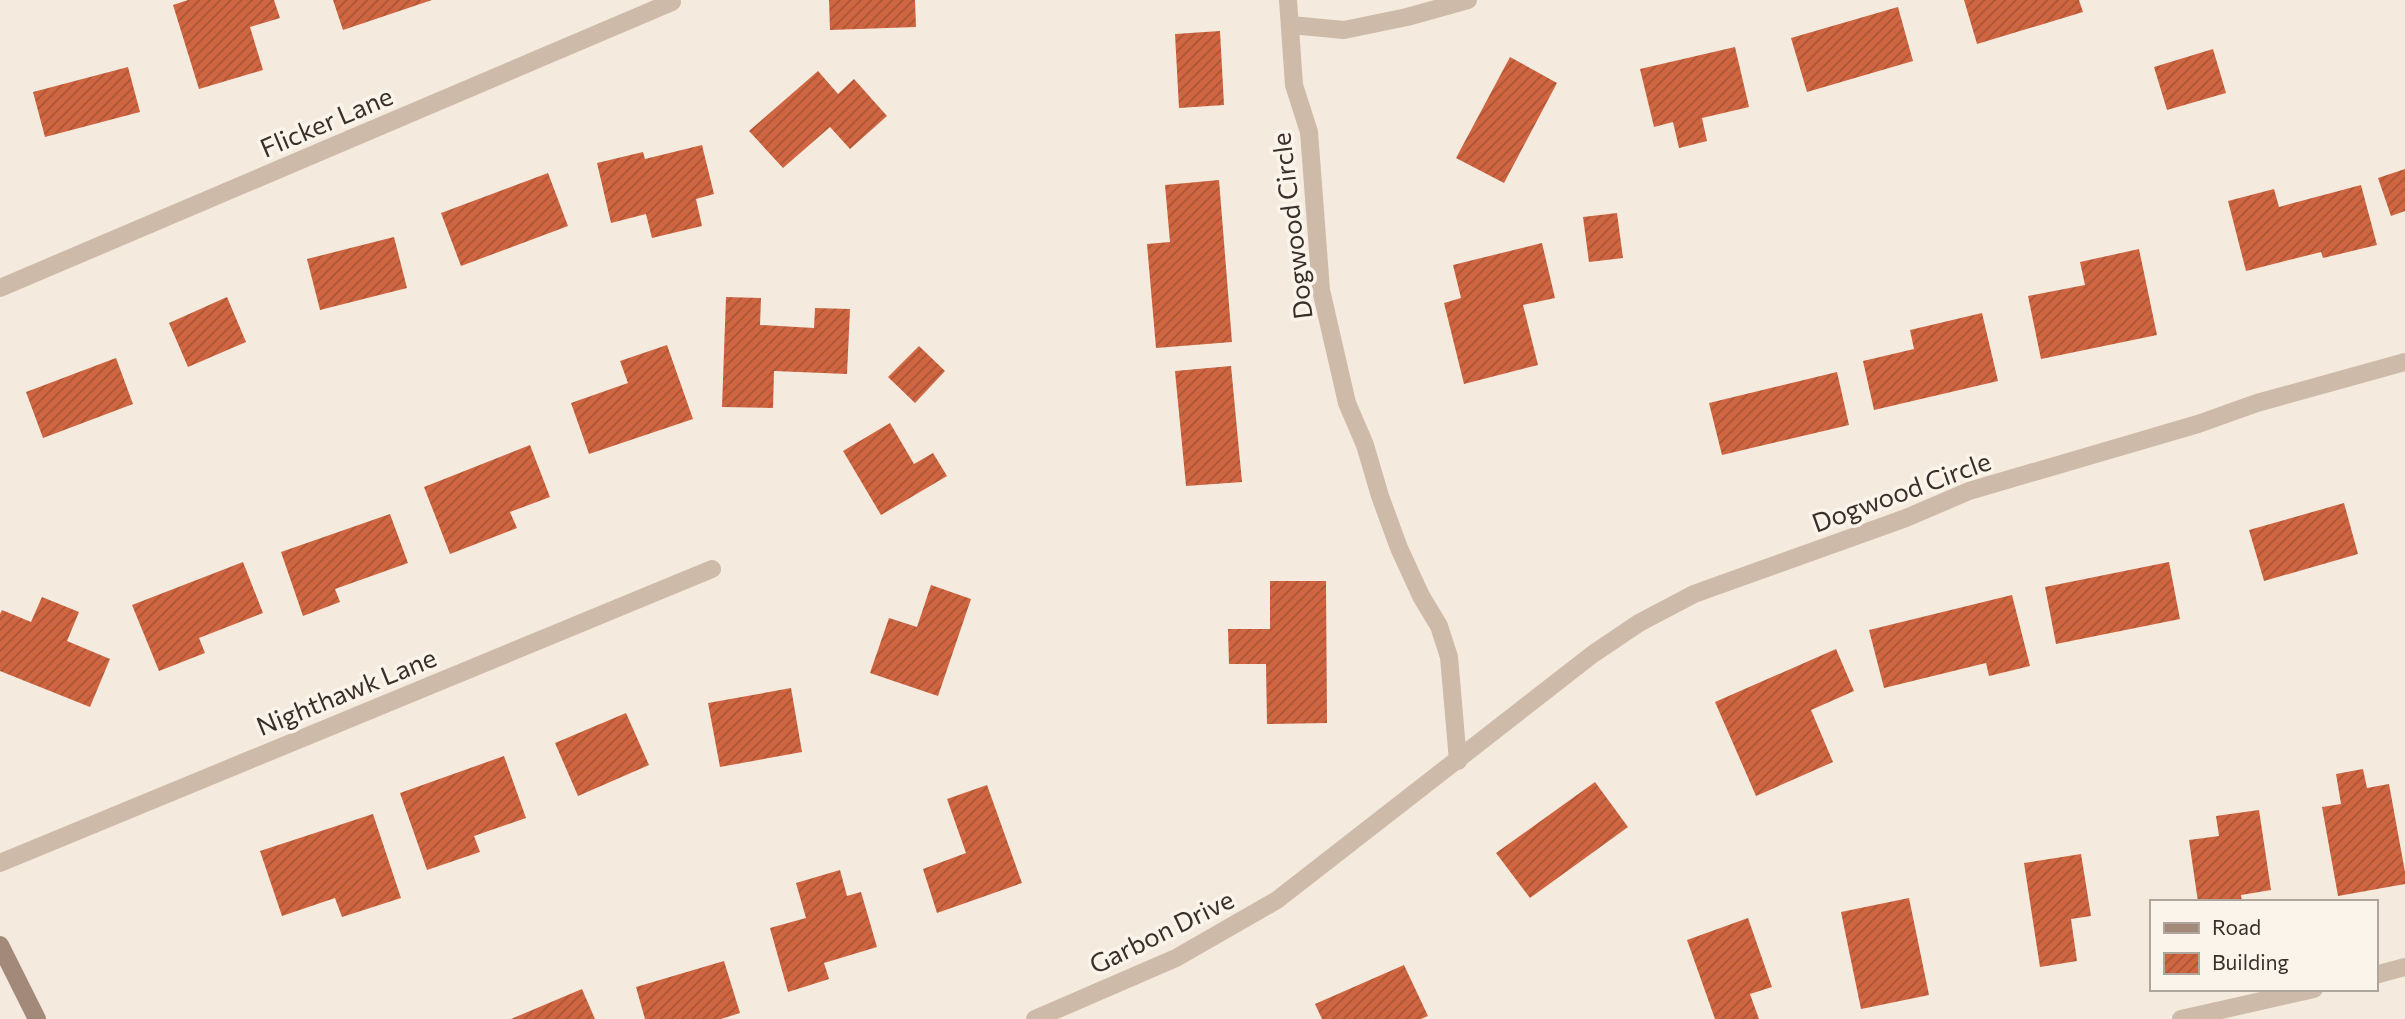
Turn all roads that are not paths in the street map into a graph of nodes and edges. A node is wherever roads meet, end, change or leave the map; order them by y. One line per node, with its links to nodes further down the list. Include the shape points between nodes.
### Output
1 (1288, 0): 4 (street, Dogwood Circle)
2 (1468, 0): 4 (street, via 1344,30)
3 (672, 2): 5 (street, Flicker Lane)
4 (1291, 25): 8 (street, Dogwood Circle, via 1294,85 1309,131 1321,290 1347,403 1399,548 1439,626 1449,657)
5 (0, 288)
6 (2405, 362): 8 (street, Dogwood Circle, via 1969,491 1906,519 1694,594 1593,654)
7 (712, 569): 9 (street, Nighthawk Lane)
8 (1458, 761): 10 (street, Dogwood Circle)
9 (0, 863)
10 (1306, 879): 17 (street, Garbon Drive, via 1277,901 1176,958)
11 (0, 945): 16 (street)
12 (2405, 967): 13 (street)
13 (2377, 974)
14 (2308, 991): 15 (street)
15 (2234, 1014): 18 (street)
16 (37, 1019)
17 (1035, 1019)
18 (2181, 1019)

